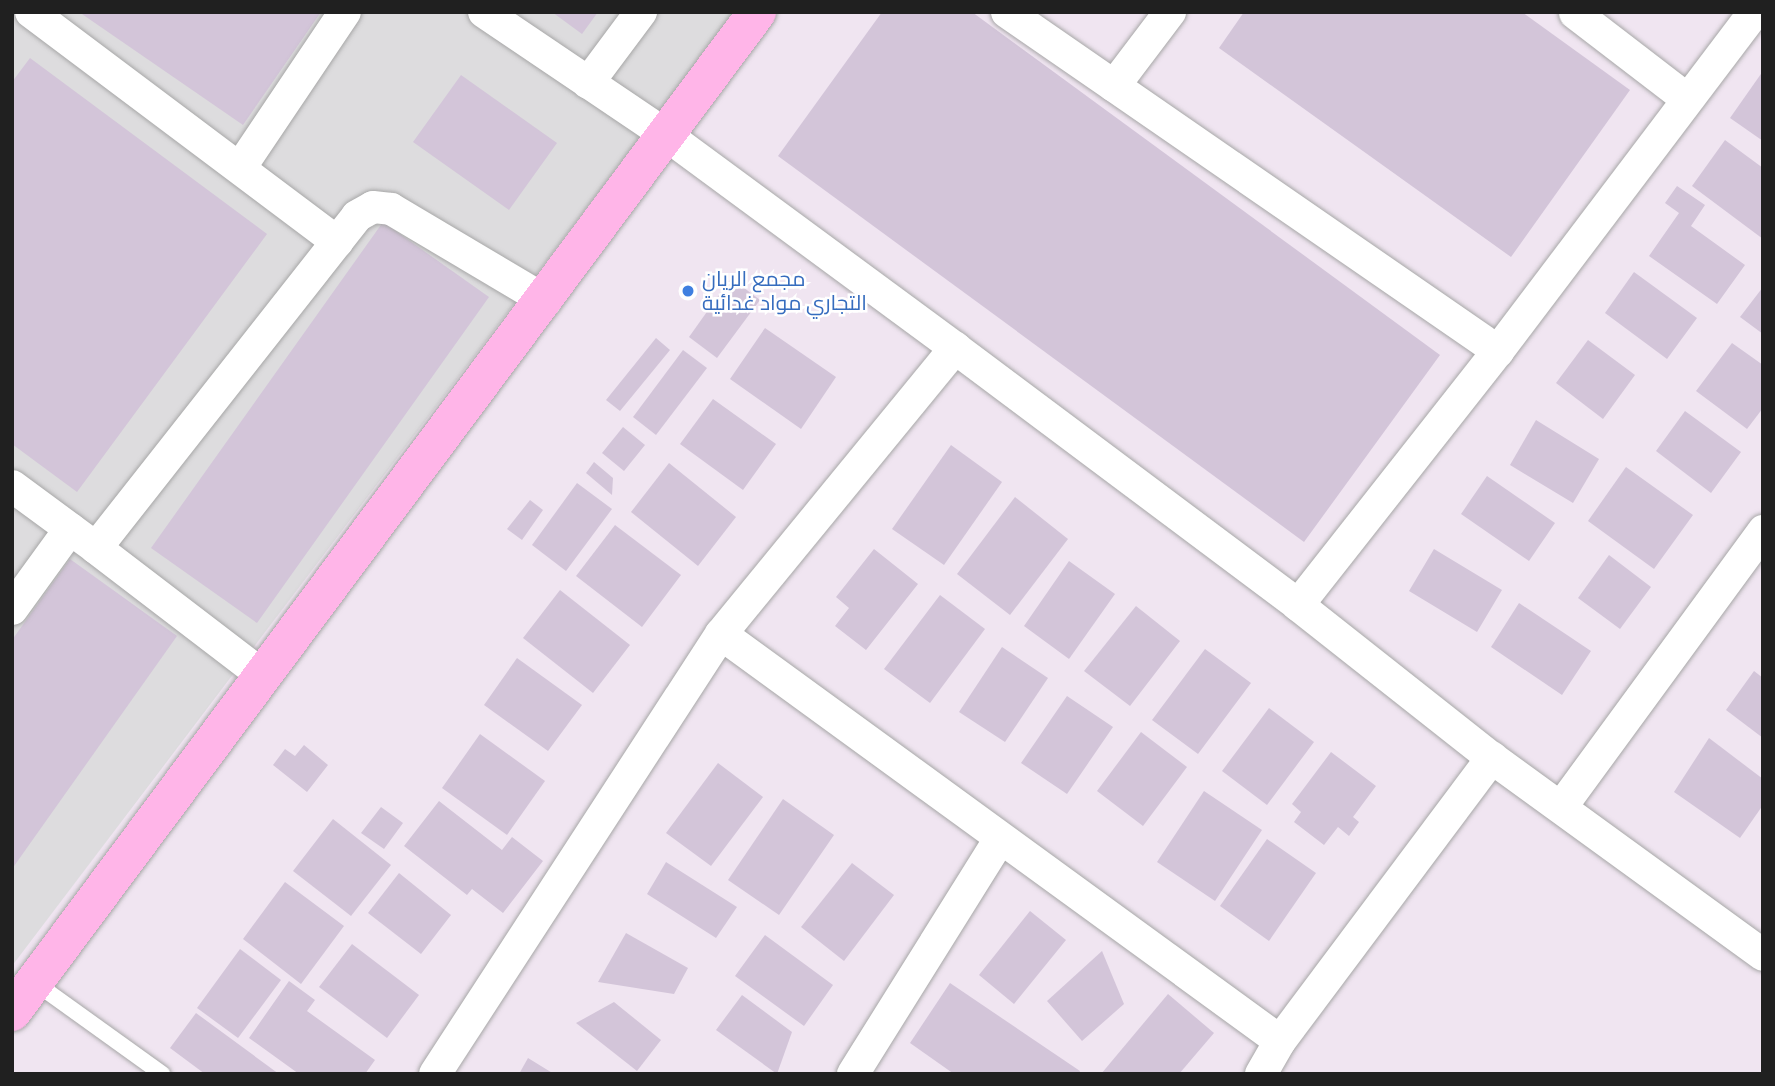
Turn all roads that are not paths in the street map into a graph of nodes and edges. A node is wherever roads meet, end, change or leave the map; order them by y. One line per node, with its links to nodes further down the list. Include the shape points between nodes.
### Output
1 (31, 12): 14 (street)
2 (345, 12): 14 (street)
3 (484, 12): 10 (street)
4 (641, 12): 10 (street)
5 (757, 12): 13 (main road)
6 (1007, 12): 11 (street)
7 (1170, 12): 11 (street)
8 (1754, 12): 12 (street)
9 (1575, 13): 12 (street)
10 (588, 83): 13 (street)
11 (1114, 86): 18 (street)
12 (1687, 99): 18 (street)
13 (665, 134): 16 (main road); 17 (street)
14 (240, 168): 15 (street)
15 (337, 242): 16 (street, via 357,216 373,207 391,209); 22 (street)
16 (546, 301): 26 (main road)
17 (955, 348): 23 (street); 25 (street)
18 (1498, 351): 23 (street)
19 (12, 486): 20 (street)
20 (70, 529): 22 (street); 24 (street)
21 (1763, 531): 28 (street)
22 (96, 548): 26 (street)
23 (1298, 604): 27 (street)
24 (12, 609)
25 (721, 634): 29 (street); 35 (street)
26 (262, 675): 31 (main road)
27 (1492, 758): 28 (street); 33 (street)
28 (1562, 806): 30 (street)
29 (1000, 839): 33 (street); 36 (street)
30 (1763, 955)
31 (34, 982): 32 (main road); 34 (lane)
32 (12, 1013)
33 (1280, 1041): 37 (street)
34 (162, 1074)
35 (435, 1074)
36 (853, 1074)
37 (1261, 1074)

